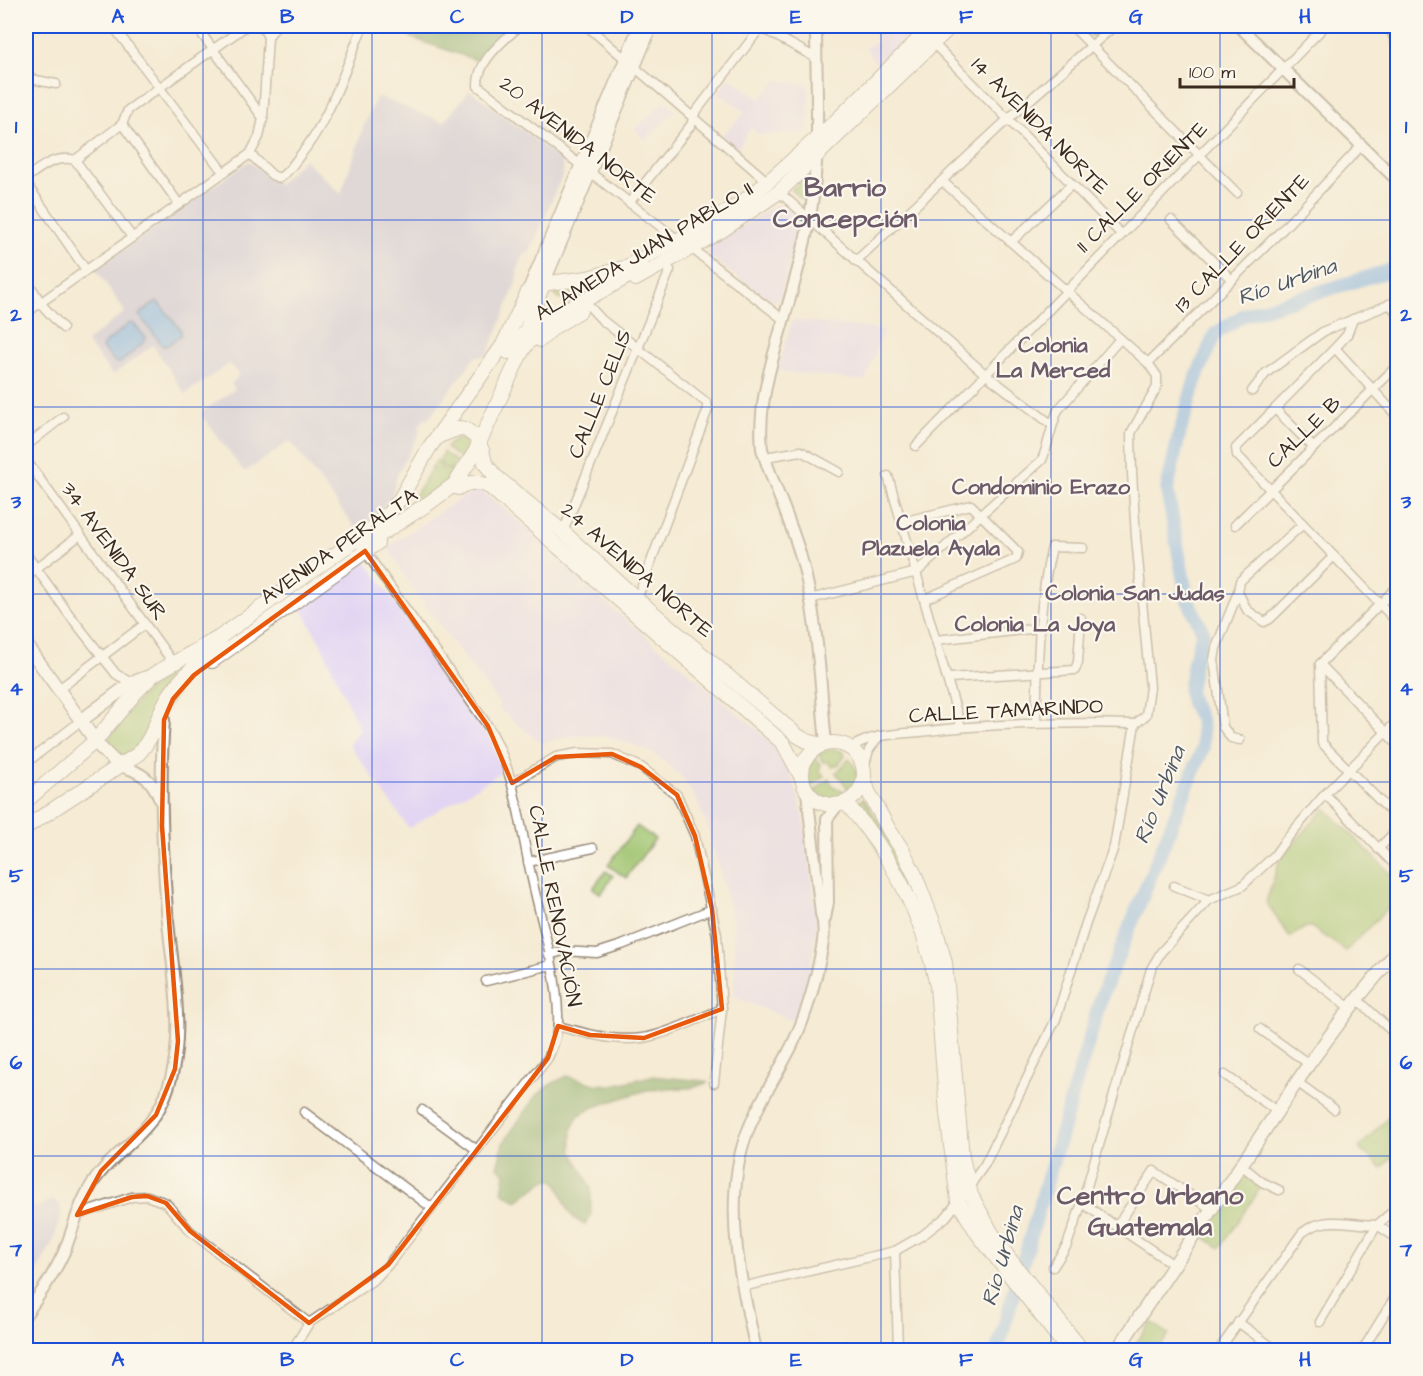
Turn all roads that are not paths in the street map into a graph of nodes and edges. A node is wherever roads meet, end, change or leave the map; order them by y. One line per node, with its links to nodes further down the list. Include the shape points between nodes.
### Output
1 (113, 26): 31 (street)
2 (196, 26): 25 (street)
3 (246, 26): 25 (street)
4 (262, 26): 21 (street)
5 (276, 26): 21 (street)
6 (363, 26): 38 (street, via 322,124 286,173 275,177)
7 (519, 26): 41 (street, 20 AVENIDA NORTE, via 485,60 478,86)
8 (587, 26): 27 (street)
9 (640, 26): 27 (main road)
10 (651, 26): 27 (main road)
11 (759, 26): 26 (street); 33 (street)
12 (816, 26): 26 (street)
13 (932, 26): 37 (main road, ALAMEDA JUAN PABLO II, via 836,121)
14 (940, 26): 37 (main road)
15 (951, 26): 22 (main road, ALAMEDA JUAN PABLO II)
16 (1072, 26): 24 (street)
17 (1114, 26): 24 (street)
18 (1239, 26): 28 (street)
19 (1325, 26): 28 (street, 11 CALLE ORIENTE)
20 (1391, 26): 23 (street)
21 (268, 37): 32 (street)
22 (933, 44): 34 (street, 14 AVENIDA NORTE); 37 (main road, ALAMEDA JUAN PABLO II)
23 (1398, 45)
24 (1092, 46): 34 (street); 39 (street)
25 (213, 48): 31 (street); 32 (street)
26 (816, 58): 37 (street)
27 (629, 62): 33 (street); 41 (main road)
28 (1283, 70): 36 (street); 39 (street, 11 CALLE ORIENTE)
29 (26, 78): 30 (street)
30 (56, 84)
31 (158, 87): 35 (street, via 128,110); 42 (street)
32 (263, 118): 38 (street)
33 (693, 119): 46 (street); 50 (street)
34 (1007, 120): 44 (street); 47 (street, 14 AVENIDA NORTE)
35 (122, 124): 40 (street); 51 (street)
36 (1361, 146): 45 (street); 63 (street, 13 CALLE ORIENTE)
37 (816, 148): 46 (main road, ALAMEDA JUAN PABLO II); 48 (main road, ALAMEDA JUAN PABLO II); 52 (street); 71 (main road, via 745,209)
38 (250, 154): 42 (street)
39 (1200, 155): 49 (street); 54 (street, 11 CALLE ORIENTE)
40 (75, 160): 43 (street, via 63,157 48,162); 55 (street)
41 (585, 169): 50 (street, 20 AVENIDA NORTE); 64 (main road); 65 (main road)
42 (223, 172): 51 (street)
43 (26, 181): 60 (street)
44 (942, 181): 57 (street); 59 (street)
45 (1398, 181)
46 (768, 182): 56 (main road, ALAMEDA JUAN PABLO II, via 740,204)
47 (1071, 185): 54 (street, 14 AVENIDA NORTE); 57 (street)
48 (779, 192): 52 (street); 58 (main road, ALAMEDA JUAN PABLO II)
49 (1237, 194)
50 (629, 203): 56 (street, 20 AVENIDA NORTE)
51 (179, 204): 55 (street)
52 (809, 219): 59 (street); 75 (street)
53 (1171, 220): 63 (street)
54 (1121, 234): 66 (street, 11 CALLE ORIENTE)
55 (132, 237): 60 (street)
56 (678, 240): 64 (main road, ALAMEDA JUAN PABLO II, via 607,273)
57 (1011, 242): 66 (street)
58 (691, 248): 70 (main road, ALAMEDA JUAN PABLO II); 75 (street)
59 (856, 261): 85 (street)
60 (86, 270): 68 (street)
61 (670, 270): 79 (street, CALLE CELIS)
62 (26, 279): 68 (street)
63 (1232, 280): 82 (street, 13 CALLE ORIENTE)
64 (543, 284): 65 (main road, ALAMEDA JUAN PABLO II); 77 (main road, AVENIDA PERALTA)
65 (529, 290): 92 (main road, AVENIDA PERALTA, via 507,341)
66 (1065, 291): 78 (street); 85 (street, 11 CALLE ORIENTE)
67 (1398, 301): 69 (street)
68 (40, 302): 72 (street); 76 (street)
69 (1389, 304): 73 (street); 74 (street)
70 (589, 306): 79 (street); 84 (main road, ALAMEDA JUAN PABLO II, via 546,333)
71 (571, 307): 77 (main road, via 541,320); 81 (main road, via 542,328)
72 (26, 313)
73 (1398, 313)
74 (1353, 319): 80 (street, via 1347,335); 87 (street, via 1310,340 1266,374)
75 (784, 320): 97 (street, via 761,413)
76 (63, 328)
77 (526, 332): 81 (main road, AVENIDA PERALTA); 92 (main road)
78 (1120, 339): 82 (street); 91 (street, via 1058,410)
79 (639, 348): 107 (street, CALLE CELIS); 119 (street, via 707,403 708,409)
80 (1335, 348): 86 (street); 88 (street)
81 (523, 351): 84 (main road, AVENIDA PERALTA); 94 (main road)
82 (1148, 363): 141 (street, via 1157,387 1131,433 1150,687 1146,715)
83 (1398, 365): 86 (street, CALLE B)
84 (520, 368): 94 (main road, AVENIDA PERALTA)
85 (985, 374): 91 (street); 95 (street, 11 CALLE ORIENTE)
86 (1373, 390): 89 (street); 96 (street, CALLE B)
87 (1252, 391)
88 (1275, 409): 96 (street); 102 (street, via 1236,447 1237,455)
89 (1395, 414)
90 (63, 417): 93 (street)
91 (1052, 424): 103 (street, via 1042,460)
92 (444, 434): 94 (main road, via 465,429); 110 (main road, via 402,507); 130 (main road, AVENIDA PERALTA, via 400,499 371,529)
93 (26, 446)
94 (481, 446): 101 (main road, AVENIDA PERALTA, via 471,473); 107 (main road, 24 AVENIDA NORTE, via 485,463 495,476); 110 (main road, via 450,488)
95 (916, 446)
96 (1313, 447): 102 (street, CALLE B)
97 (765, 457): 99 (street, via 801,452); 118 (street, via 801,556)
98 (26, 460): 108 (street, 34 AVENIDA SUR)
99 (839, 472)
100 (888, 476): 104 (street)
101 (458, 488): 110 (main road, AVENIDA PERALTA); 154 (main road, 24 AVENIDA NORTE, via 470,482 490,487 783,743)
102 (1270, 490): 105 (street); 106 (street, CALLE B)
103 (982, 515): 104 (street, via 968,504); 114 (street); 120 (street, via 1018,552 1016,559)
104 (902, 522): 114 (street)
105 (1303, 524): 112 (street); 117 (street, via 1240,581)
106 (1235, 525)
107 (563, 532): 119 (main road, 24 AVENIDA NORTE)
108 (80, 535): 113 (street); 124 (street, 34 AVENIDA SUR)
109 (1083, 548): 125 (street, via 1052,547)
110 (363, 549): 128 (main road); 138 (main road, AVENIDA PERALTA, via 194,675 173,699); 155 (street, CALLE RENOVACIÓN, via 488,726)
111 (26, 554): 113 (street)
112 (1334, 556): 117 (street, via 1264,622 1247,610); 121 (street)
113 (36, 568): 115 (street); 129 (street)
114 (917, 572): 118 (street); 120 (street)
115 (26, 576)
116 (1398, 586): 121 (street)
117 (1238, 592): 145 (street, via 1214,660 1223,727 1231,738)
118 (810, 598): 147 (street)
119 (637, 599): 147 (main road, 24 AVENIDA NORTE, via 798,736)
120 (925, 599): 126 (street)
121 (1379, 604): 123 (street); 131 (street)
122 (1081, 618): 132 (street, via 1075,670)
123 (1398, 623)
124 (145, 624): 129 (street); 130 (street, 34 AVENIDA SUR)
125 (1040, 628): 126 (street); 132 (street)
126 (936, 640): 134 (street)
127 (26, 644): 136 (main road)
128 (219, 645): 146 (main road, via 156,680); 151 (main road, via 179,681 144,748)
129 (102, 657): 135 (street, via 116,674); 136 (street)
130 (174, 664): 133 (main road, AVENIDA PERALTA)
131 (1320, 664): 143 (street); 152 (street, via 1322,743)
132 (1038, 672): 134 (street); 140 (street)
133 (154, 674): 135 (main road, AVENIDA PERALTA); 146 (main road, AVENIDA PERALTA)
134 (949, 678): 142 (street)
135 (131, 683): 137 (main road, AVENIDA PERALTA)
136 (59, 689): 137 (main road)
137 (82, 720): 146 (main road); 150 (street)
138 (164, 720): 151 (main road, AVENIDA PERALTA, via 146,755); 159 (street)
139 (1398, 720): 143 (street)
140 (1036, 723): 141 (street, CALLE TAMARINDO); 142 (street, CALLE TAMARINDO)
141 (1136, 724): 193 (street, via 1114,847 1056,1019)
142 (961, 727): 144 (street, CALLE TAMARINDO)
143 (1386, 732): 148 (street); 152 (street)
144 (879, 736): 149 (street, CALLE TAMARINDO); 153 (street, CALLE TAMARINDO, via 869,750)
145 (1240, 740)
146 (97, 743): 151 (main road); 158 (main road); 161 (main road)
147 (824, 744): 149 (main road); 154 (main road, via 806,759)
148 (1398, 745)
149 (850, 748): 153 (main road, via 859,756)
150 (26, 763)
151 (125, 767): 159 (street, via 147,777); 163 (main road)
152 (1349, 770): 157 (street); 162 (street)
153 (864, 773): 160 (main road, via 859,793); 192 (main road, via 867,790 915,875 945,963)
154 (802, 778): 156 (main road)
155 (512, 783): 167 (street, CALLE RENOVACIÓN); 171 (street, via 556,758 578,753 612,754 641,767 677,795 695,836)
156 (807, 792): 160 (main road, via 819,802); 172 (street)
157 (1325, 794): 166 (street); 170 (street, via 1274,856 1246,882)
158 (26, 801)
159 (161, 804): 202 (street, via 178,1041 172,1080 156,1115 139,1137 101,1171)
160 (842, 804): 172 (street, via 827,819 828,902); 197 (main road, via 873,834 898,876 933,964)
161 (26, 812)
162 (1398, 819)
163 (26, 827)
164 (1398, 829): 166 (street)
165 (593, 848): 167 (street)
166 (1378, 849): 168 (street)
167 (528, 862): 174 (street, CALLE RENOVACIÓN)
168 (1398, 868)
169 (1174, 886): 170 (street)
170 (1209, 900): 198 (street, via 1161,952 1151,969)
171 (712, 909): 174 (street, via 597,953 563,951); 179 (street)
172 (824, 923): 210 (street, via 806,1013 755,1115 736,1175 735,1220)
173 (1396, 954): 178 (main road)
174 (549, 955): 175 (street, CALLE RENOVACIÓN)
175 (551, 965): 177 (street); 180 (street, CALLE RENOVACIÓN)
176 (1299, 969): 178 (street)
177 (486, 981)
178 (1354, 1004): 182 (street); 183 (main road)
179 (722, 1009): 180 (street, via 644,1038 590,1035); 186 (street)
180 (558, 1026): 191 (street, CALLE RENOVACIÓN, via 548,1058)
181 (1260, 1029): 183 (street)
182 (1398, 1037)
183 (1309, 1064): 185 (main road)
184 (1225, 1075): 189 (street)
185 (1297, 1082): 187 (street); 189 (main road)
186 (714, 1083)
187 (1334, 1109)
188 (422, 1110): 191 (street)
189 (1277, 1110): 194 (main road)
190 (304, 1112): 200 (street)
191 (477, 1150): 200 (street, CALLE RENOVACIÓN)
192 (964, 1162): 193 (street); 195 (main road)
193 (985, 1164): 195 (street)
194 (1240, 1164): 196 (street); 201 (main road)
195 (970, 1186): 197 (street); 207 (main road, via 976,1207)
196 (1279, 1190)
197 (958, 1201): 206 (street, via 931,1229); 207 (main road, via 978,1234)
198 (1082, 1203): 204 (street); 209 (street, via 1067,1245)
199 (1398, 1207): 203 (street)
200 (432, 1208): 216 (street, CALLE RENOVACIÓN, via 375,1279)
201 (1211, 1209): 204 (street, via 1154,1172); 208 (main road)
202 (77, 1215): 213 (street, via 63,1254); 216 (street, via 132,1197 147,1196 166,1203 190,1231)
203 (1377, 1225): 205 (street); 214 (street, via 1332,1221 1311,1226 1293,1244); 215 (street)
204 (1117, 1226): 208 (street)
205 (1398, 1239)
206 (895, 1251): 210 (street); 220 (street)
207 (1005, 1261): 211 (main road)
208 (1174, 1265): 223 (main road)
209 (1053, 1267)
210 (742, 1287): 219 (street)
211 (1027, 1290): 221 (main road); 222 (main road)
212 (1398, 1292): 217 (street)
213 (26, 1314)
214 (1238, 1322): 224 (street); 225 (street)
215 (1320, 1322)
216 (309, 1323): 218 (street)
217 (1365, 1346)
218 (292, 1350)
219 (756, 1350)
220 (898, 1350)
221 (1068, 1350)
222 (1082, 1350)
223 (1117, 1350)
224 (1219, 1350)
225 (1276, 1350)

